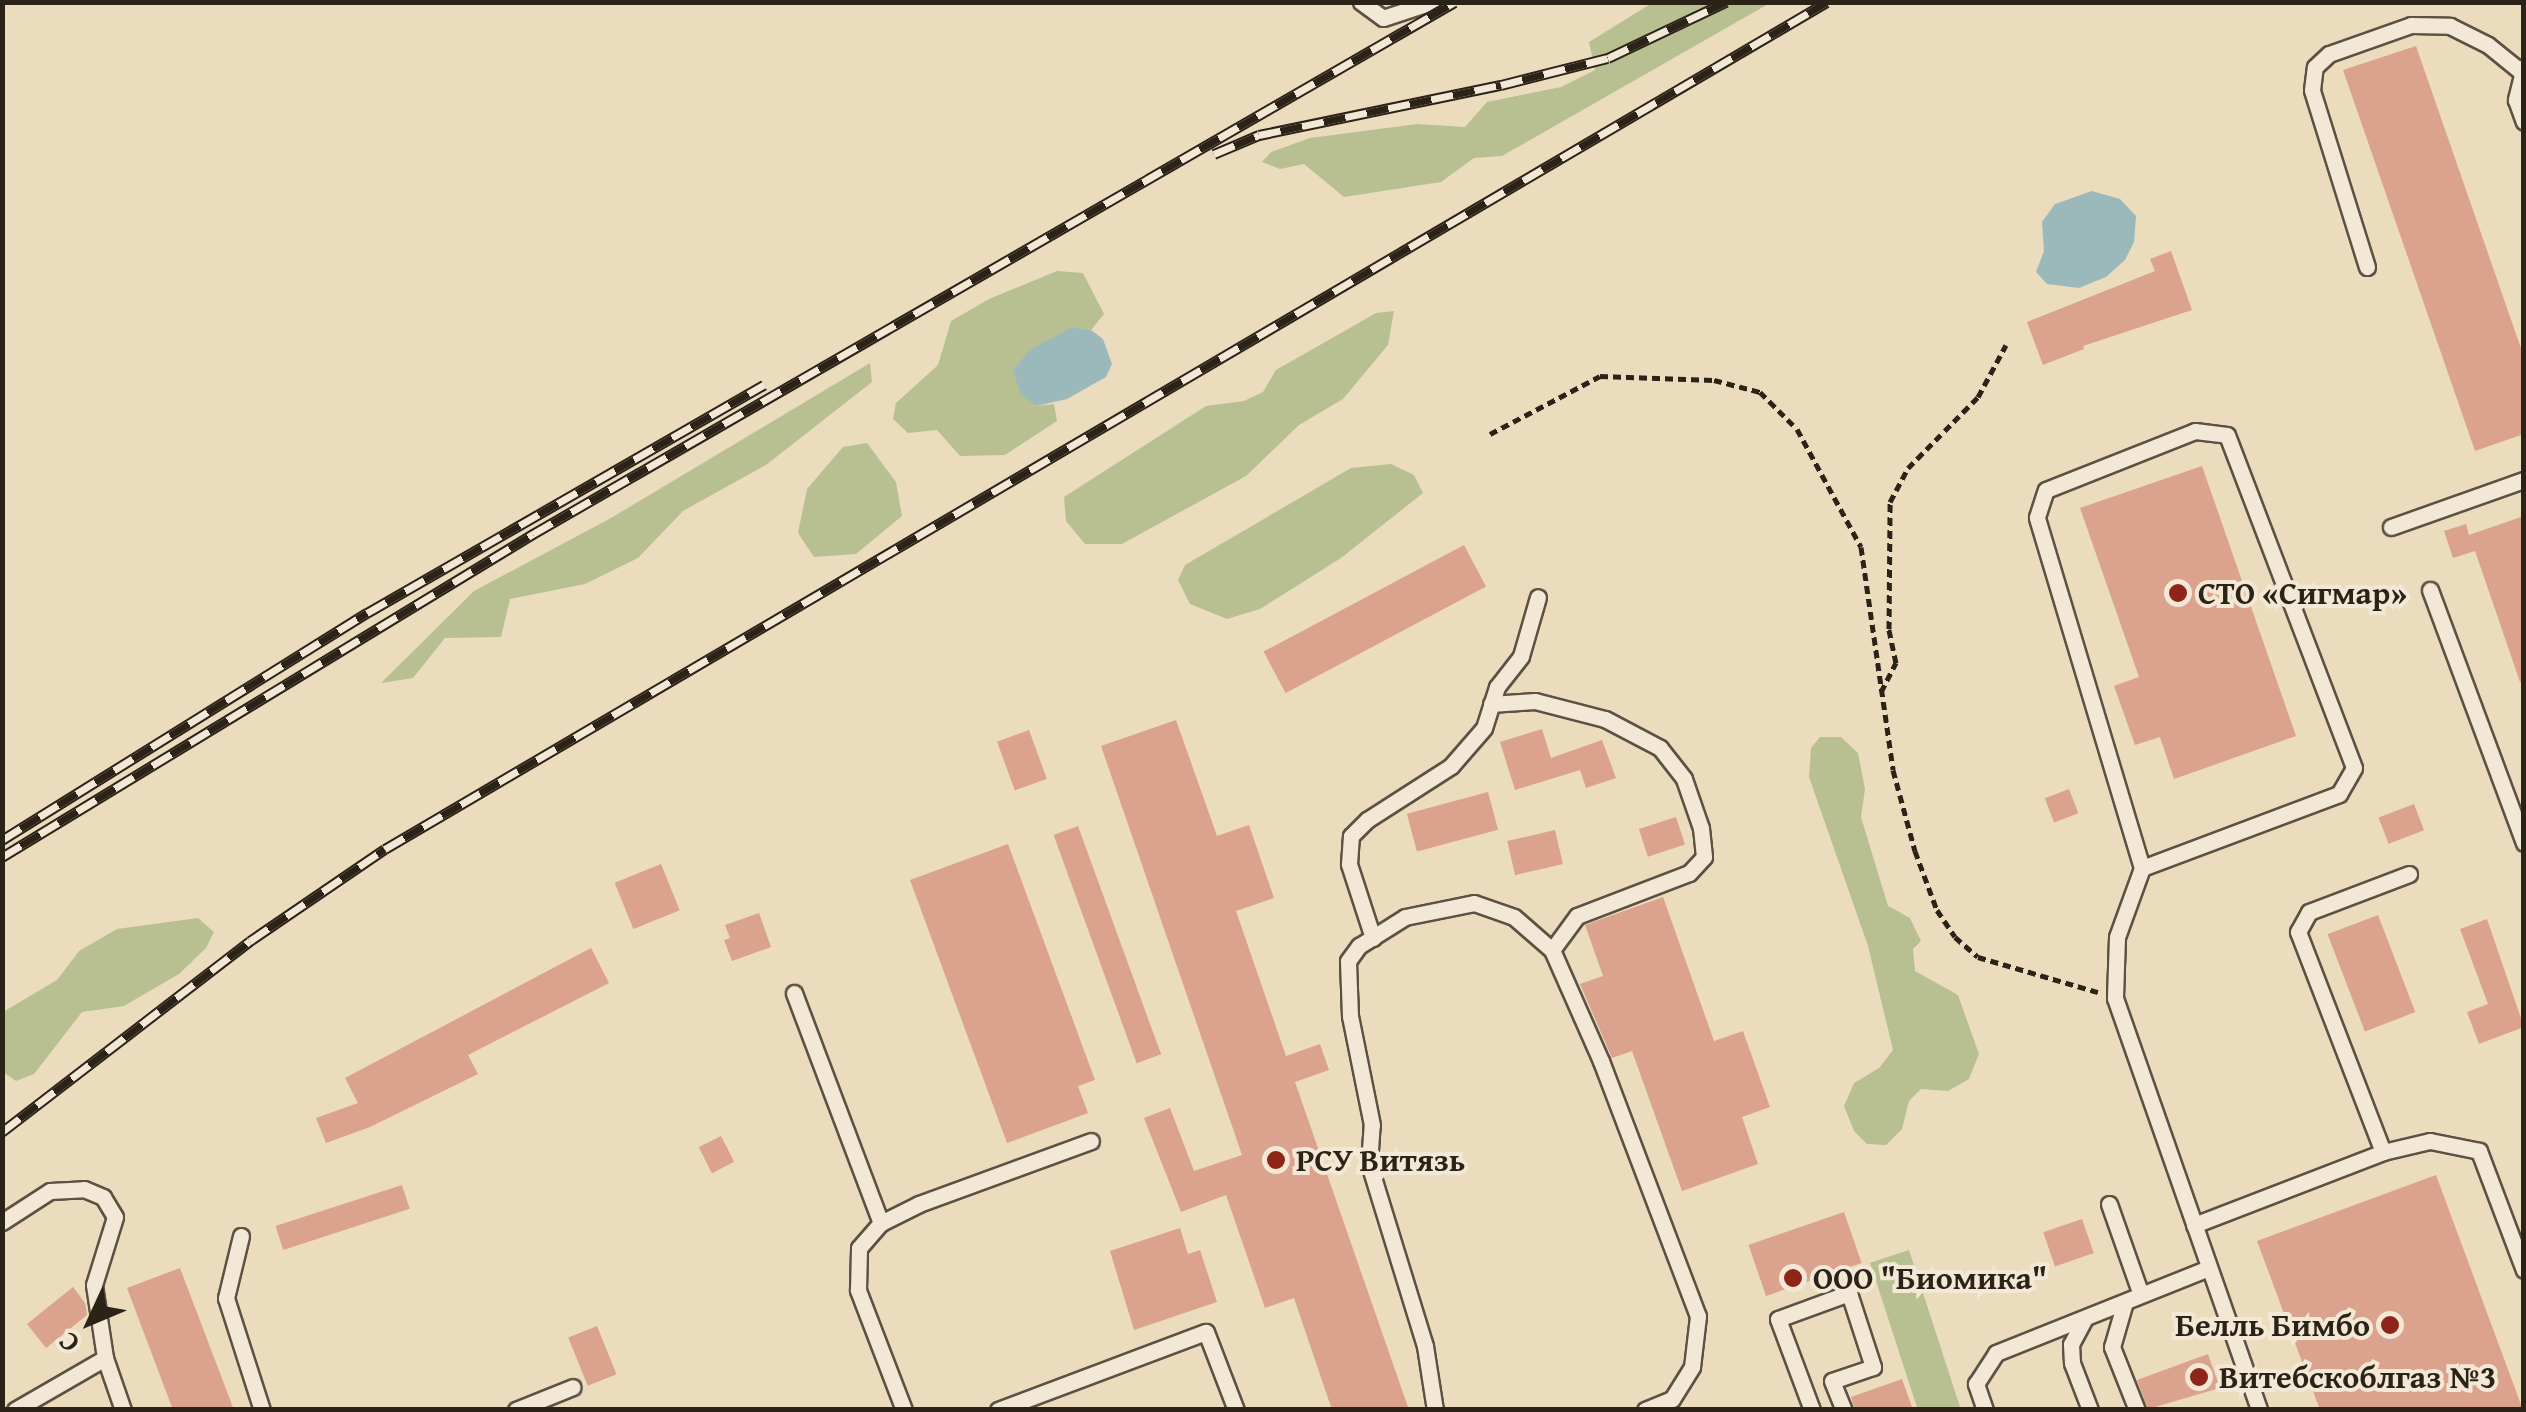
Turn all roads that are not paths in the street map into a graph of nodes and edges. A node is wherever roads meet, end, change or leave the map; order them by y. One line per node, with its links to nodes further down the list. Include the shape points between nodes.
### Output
1 (1360, 2): 2 (lane, via 1383,18)
2 (1432, 2)
3 (2521, 68): 4 (lane, via 2516,100); 5 (lane, via 2450,26 2412,25 2329,54 2315,67 2312,90)
4 (2524, 122)
5 (2367, 268)
6 (2524, 480): 7 (lane)
7 (2391, 527)
8 (2430, 590): 11 (lane)
9 (1538, 597): 10 (lane, via 1521,656 1496,687)
10 (1492, 704): 14 (lane, via 1484,728 1452,766 1351,836 1349,864); 15 (lane, via 1535,701 1605,719 1660,748 1684,779 1702,828 1704,857 1689,874 1578,916)
11 (2524, 844)
12 (2142, 868): 12 (lane, via 2339,794 2354,768 2227,435 2195,431 2046,490 2037,517); 22 (lane, via 2116,937 2116,998)
13 (2409, 874): 18 (lane, via 2309,912 2298,932)
14 (1373, 938): 15 (lane, via 1405,917 1474,903 1514,917); 37 (lane, via 1348,961 1350,1016 1372,1124 1369,1164 1425,1346)
15 (1552, 950): 38 (lane, via 1698,1316 1692,1367 1672,1399)
16 (794, 992): 21 (lane)
17 (1091, 1140): 21 (lane)
18 (2383, 1152): 22 (lane); 25 (lane, via 2430,1141 2480,1151)
19 (2109, 1204): 26 (lane)
20 (2, 1222): 28 (lane, via 50,1192 84,1189 103,1197 115,1217 94,1285)
21 (881, 1223): 34 (lane, via 859,1248 858,1290)
22 (2194, 1225): 24 (lane)
23 (240, 1236): 32 (lane, via 226,1298)
24 (2209, 1268): 26 (lane); 44 (lane)
25 (2524, 1270)
26 (2133, 1299): 27 (lane); 43 (lane, via 2112,1347)
27 (2085, 1318): 41 (lane, via 1996,1353 1976,1384); 42 (lane, via 2072,1344 2072,1363)
28 (104, 1358): 30 (lane); 31 (lane)
29 (573, 1387): 33 (lane)
30 (16, 1410)
31 (124, 1410)
32 (262, 1410)
33 (516, 1410)
34 (904, 1410)
35 (998, 1410): 36 (lane, via 1206,1332)
36 (1236, 1410)
37 (1435, 1410)
38 (1645, 1410)
39 (1812, 1410): 40 (lane, via 1778,1318 1848,1293 1873,1367 1832,1381)
40 (1844, 1410)
41 (1985, 1410)
42 (2090, 1410)
43 (2136, 1410)
44 (2259, 1410)

